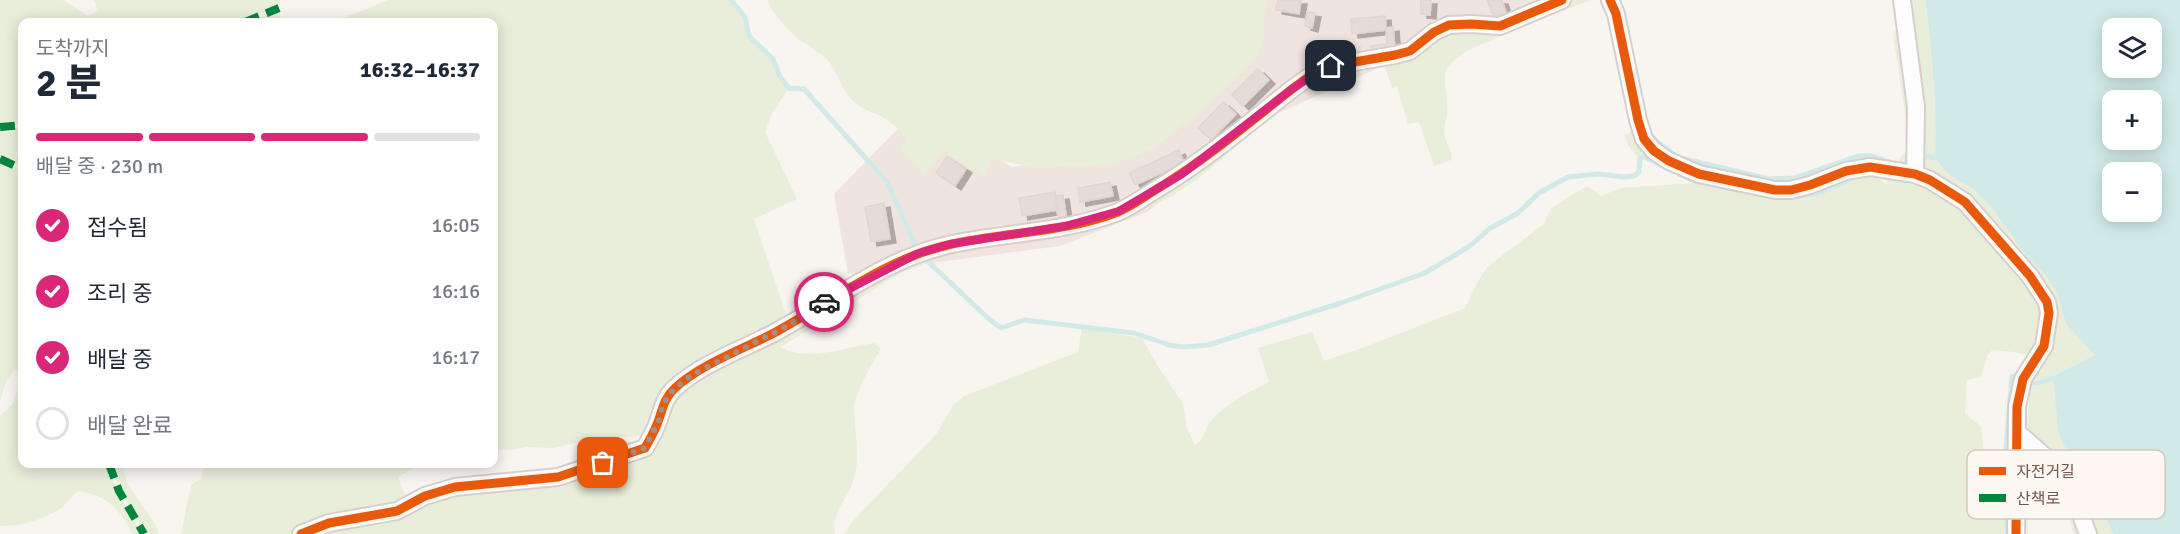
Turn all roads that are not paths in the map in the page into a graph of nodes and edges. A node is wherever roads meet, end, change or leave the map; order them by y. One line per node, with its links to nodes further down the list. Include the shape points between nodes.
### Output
1 (1562, 0): 10 (street, via 1500,26 1449,25 1410,51 1331,66 1292,89 1182,174 1119,211 1065,226 950,244 919,253 692,375 663,404 645,448 558,477 455,487 425,496 397,511 329,523)
2 (1610, 0): 4 (street, via 1644,139 1669,161 1699,174 1775,190 1791,190 1870,167)
3 (1902, 0): 4 (street, via 1916,107)
4 (1915, 174): 5 (street, via 1965,202 2030,276 2047,302 2044,346 2023,379)
5 (2017, 432): 6 (street); 7 (street)
6 (2017, 450)
7 (2038, 450)
8 (2016, 519): 11 (street)
9 (2082, 519): 12 (street)
10 (301, 534)
11 (2016, 534)
12 (2088, 534)

